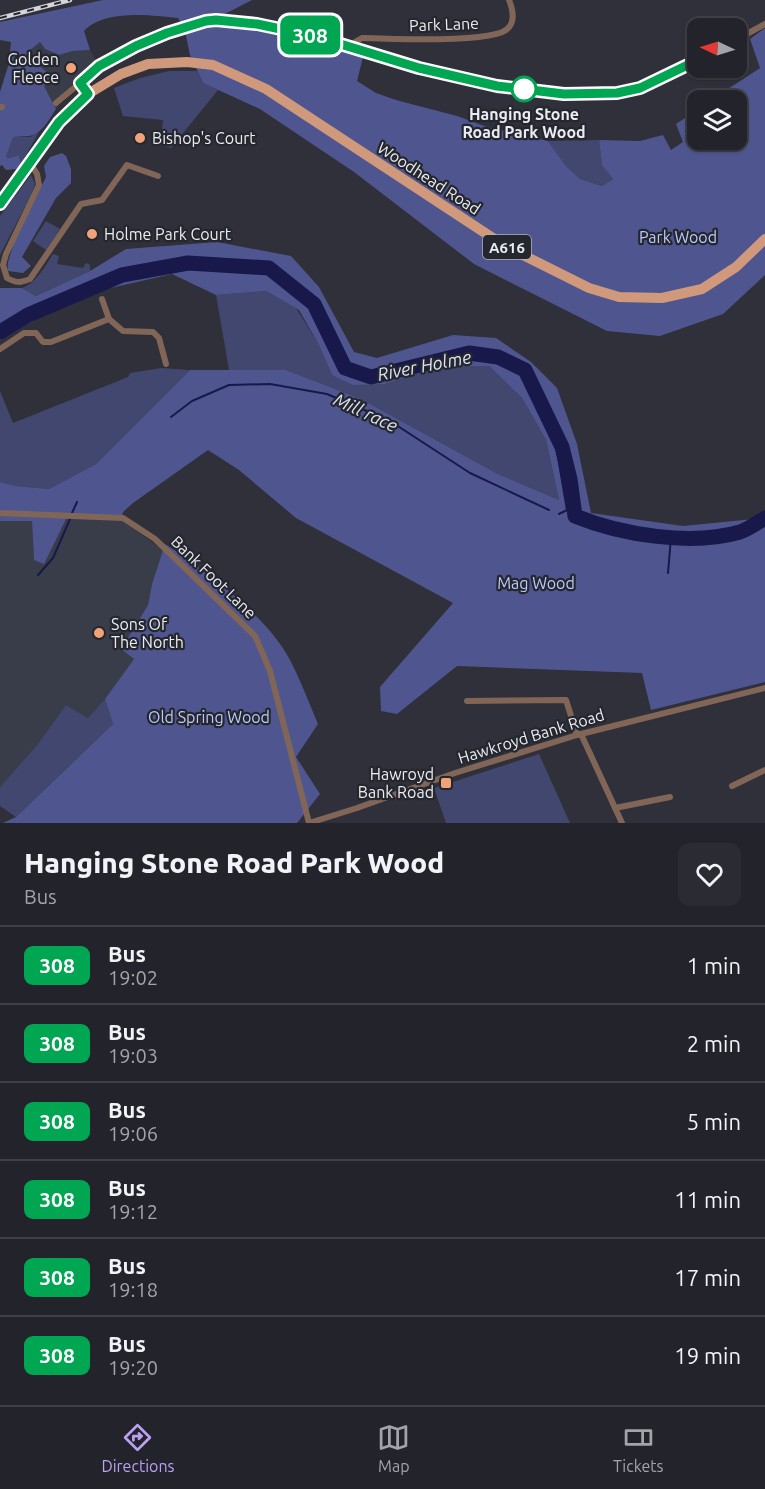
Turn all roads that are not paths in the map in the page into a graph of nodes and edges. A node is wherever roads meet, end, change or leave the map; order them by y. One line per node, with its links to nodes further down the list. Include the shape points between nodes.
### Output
1 (509, 0): 4 (street, Park Lane, via 513,20 508,29 496,36 362,38)
2 (765, 24): 3 (street)
3 (747, 34)
4 (352, 47): 5 (street, via 497,86 564,94 617,93 640,88); 6 (street, via 257,24 206,21 136,46 99,66)
5 (687, 65)
6 (80, 83): 7 (street); 8 (street)
7 (88, 94): 9 (main road, Woodhead Road / A616, via 59,122); 12 (main road, Woodhead Road / A616, via 121,74 148,64 213,65 282,98 505,246 589,288 619,297 662,298 702,289 736,267)
8 (56, 103)
9 (31, 164): 10 (street, via 39,185 3,265 5,275 14,282 30,279 81,204 102,200 127,165); 11 (main road, A616)
10 (158, 176)
11 (0, 204)
12 (765, 239)
13 (102, 299): 14 (street)
14 (109, 320): 15 (street, via 51,342 43,342 36,333 24,333); 16 (street, via 123,331 153,332 159,338)
15 (0, 349)
16 (166, 364)
17 (0, 513): 25 (street, Bank Foot Lane, via 123,518 156,539 255,636 270,671)
18 (765, 688): 20 (street, Hawkroyd Bank Road)
19 (467, 702): 20 (street, via 566,700)
20 (579, 734): 24 (street); 25 (street, Hawkroyd Bank Road)
21 (765, 770): 22 (street)
22 (732, 786)
23 (670, 797): 24 (street)
24 (615, 808): 26 (street)
25 (309, 823)
26 (621, 823)

